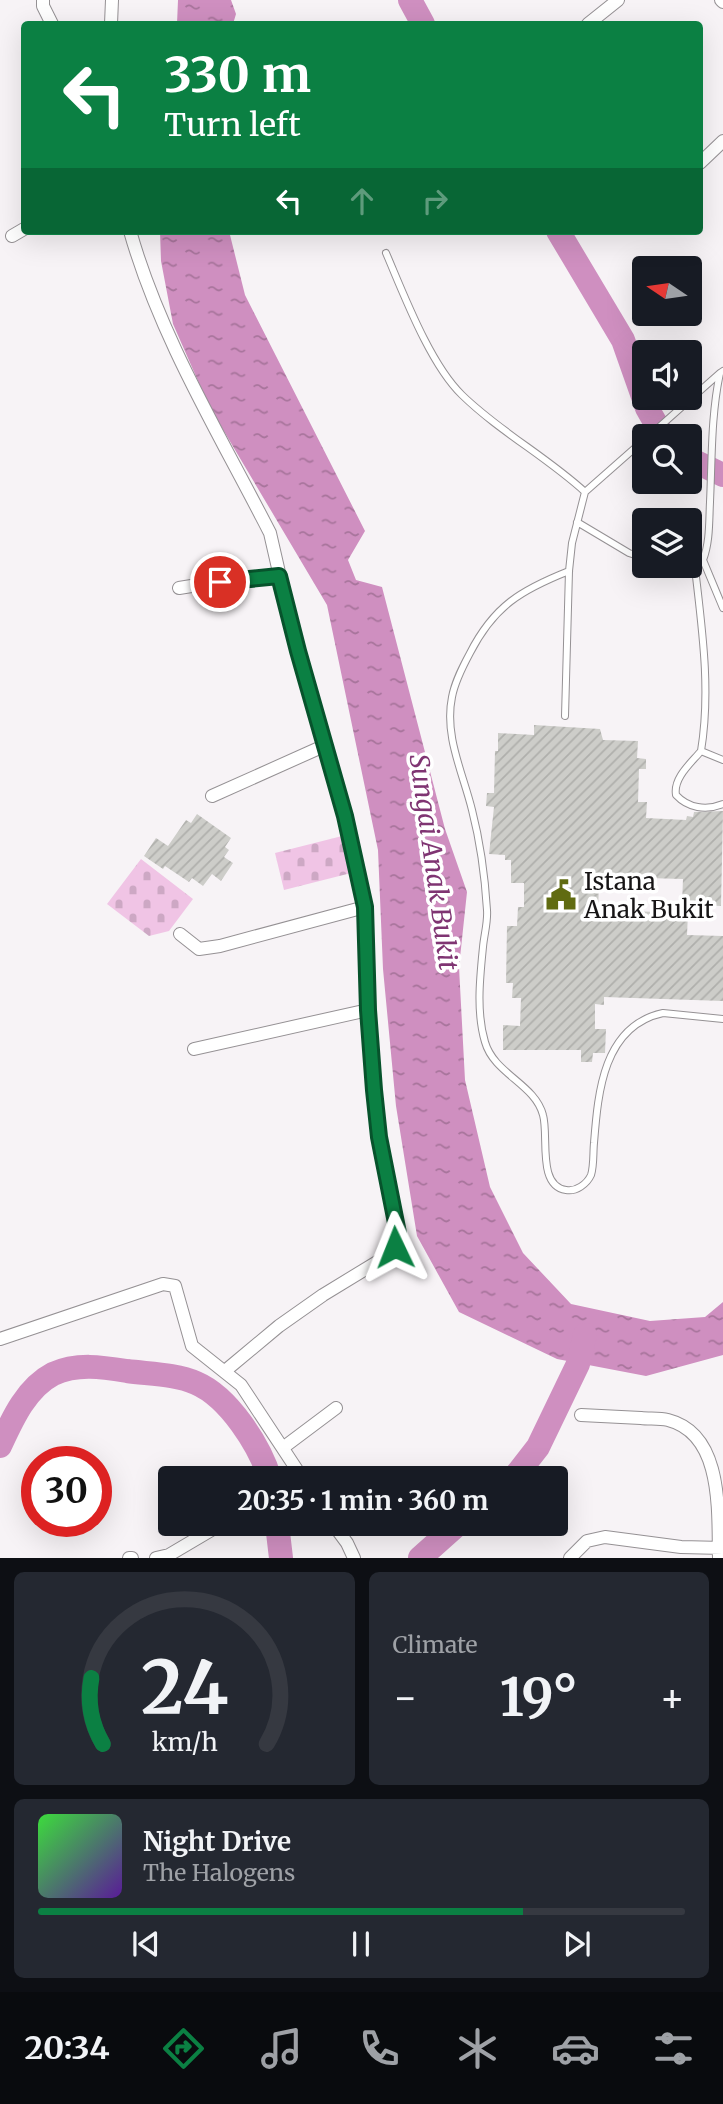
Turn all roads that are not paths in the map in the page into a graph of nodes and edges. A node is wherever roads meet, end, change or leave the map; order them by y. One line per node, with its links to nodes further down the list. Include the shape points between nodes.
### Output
1 (43, 0): 4 (street)
2 (112, 0): 5 (street)
3 (618, 0): 6 (street)
4 (50, 21)
5 (111, 21)
6 (592, 21)
7 (723, 141): 8 (street)
8 (703, 160)
9 (21, 231): 11 (street)
10 (131, 235): 21 (street, via 166,328 270,533)
11 (12, 236)
12 (386, 253): 16 (lane, via 412,314 461,394)
13 (722, 372): 14 (lane); 19 (lane, via 716,395 709,530)
14 (663, 424)
15 (632, 450): 16 (lane)
16 (585, 492): 17 (lane)
17 (577, 522): 18 (lane); 20 (lane)
18 (632, 554)
19 (703, 561): 24 (lane)
20 (569, 571): 25 (lane); 34 (lane, via 532,585 483,628 460,672 450,724 473,814 487,912 480,978 485,1043 503,1071 536,1098 546,1130 546,1170 556,1187 576,1190 591,1174 606,1065 623,1035 663,1013)
21 (279, 576): 23 (street); 26 (street)
22 (696, 578): 27 (lane, via 706,659)
23 (179, 588)
24 (723, 608)
25 (565, 716)
26 (326, 745): 29 (street); 31 (street)
27 (701, 751): 28 (lane); 30 (lane, via 677,781 676,795 691,806)
28 (723, 760)
29 (212, 796)
30 (723, 804)
31 (365, 907): 32 (street, via 220,946 199,949); 33 (street)
32 (180, 934)
33 (368, 1010): 35 (street); 37 (street, via 379,1137 398,1233 395,1247 279,1326)
34 (723, 1019)
35 (194, 1049)
36 (0, 1339): 37 (street, via 170,1284 178,1292 192,1346)
37 (225, 1371): 40 (street, via 241,1385)
38 (336, 1408): 40 (street)
39 (581, 1415): 44 (street, via 668,1420 703,1440 715,1468)
40 (284, 1447): 41 (street)
41 (295, 1466)
42 (202, 1536): 45 (street)
43 (342, 1536): 46 (street)
44 (720, 1551): 47 (street, via 605,1537 587,1541)
45 (156, 1558)
46 (354, 1558)
47 (569, 1558)

